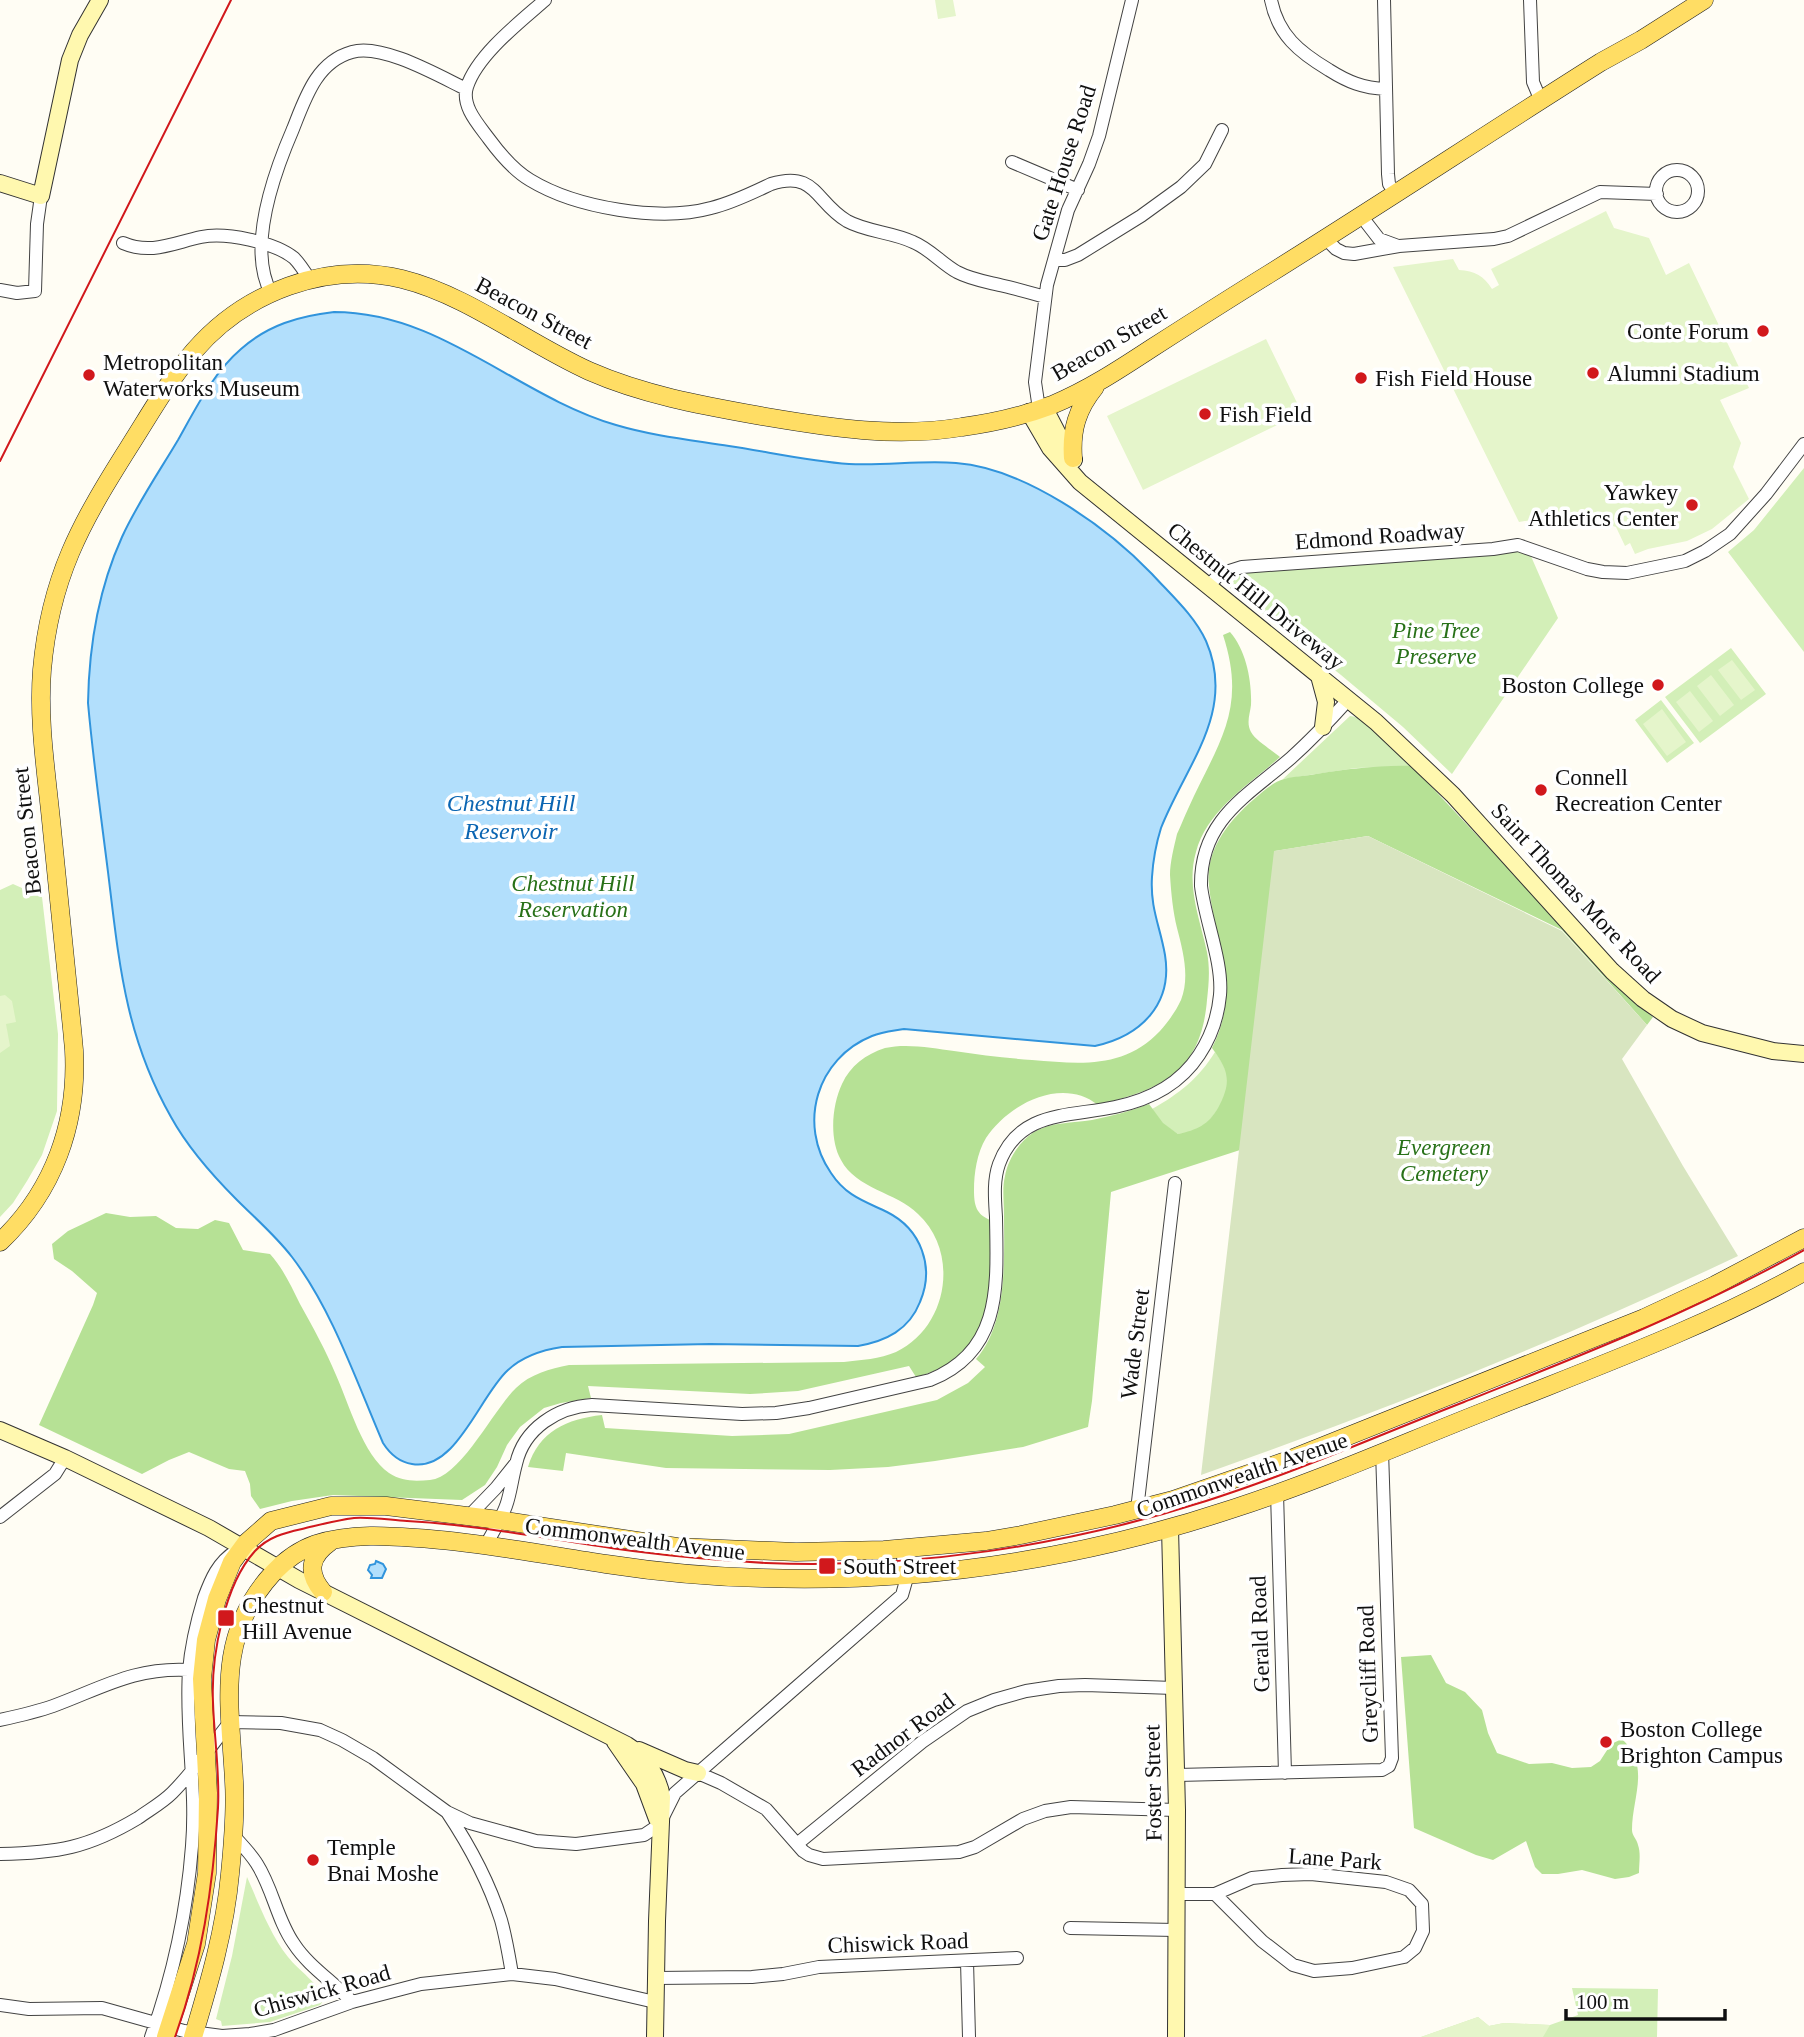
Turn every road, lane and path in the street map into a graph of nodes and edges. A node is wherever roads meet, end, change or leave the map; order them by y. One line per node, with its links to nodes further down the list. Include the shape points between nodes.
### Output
1 (100, 0): 18 (main road, via 70,60)
2 (545, 0): 9 (street, via 500,40)
3 (1132, 0): 15 (street, Gate House Road, via 1099,136)
4 (1271, 0): 10 (street, via 1278,24 1300,51 1347,81)
5 (1384, 0): 10 (street)
6 (1530, 0): 11 (street, via 1533,82)
7 (1704, 0): 8 (main road, Beacon Street)
8 (1679, 7): 11 (main road, Beacon Street)
9 (466, 89): 22 (street, via 372,51 352,51 332,62 310,87 278,164 268,197); 28 (street, via 472,116 508,162 530,180 559,193 618,210 670,213 711,208 771,184 798,180 851,223 921,245 967,276)
10 (1386, 89): 16 (street, via 1388,174)
11 (1541, 101): 16 (main road, Beacon Street)
12 (1222, 131): 24 (street, via 1205,164 1181,187 1078,255)
13 (1012, 162): 15 (street)
14 (0, 183): 18 (main road)
15 (1078, 190): 24 (street, Gate House Road)
16 (1396, 194): 19 (main road, Beacon Street)
17 (1657, 194): 23 (street, via 1600,192 1501,238)
18 (41, 196): 26 (street, via 35,292)
19 (1362, 217): 20 (main road, Beacon Street); 23 (street, via 1379,239)
20 (1326, 239): 23 (street, via 1344,253 1354,254); 29 (main road, Beacon Street)
21 (123, 243): 22 (street, via 152,249 222,235)
22 (263, 244): 25 (street, via 294,258); 27 (street, via 263,269)
23 (1399, 246)
24 (1054, 260): 28 (street, Gate House Road)
25 (310, 280): 27 (main road, Beacon Street); 30 (main road, Beacon Street, via 369,274 425,286 589,371 644,392 698,405 888,432 961,428)
26 (0, 290)
27 (271, 293): 41 (main road, Beacon Street, via 219,327 176,373 92,506 55,593 43,664 41,714 74,1050 74,1094 64,1139 48,1178)
28 (1045, 297): 30 (street, Gate House Road, via 1035,382)
29 (1099, 382): 30 (main road, Beacon Street); 32 (main road, via 1075,419)
30 (1037, 410): 32 (main road, Chestnut Hill Driveway); 33 (main road, Chestnut Hill Driveway, via 1059,460)
31 (1804, 444): 34 (street, Edmond Roadway, via 1730,534 1685,561 1628,573 1587,569 1518,545 1242,567 1220,574)
32 (1073, 458): 33 (main road, Chestnut Hill Driveway)
33 (1098, 498): 34 (main road, Chestnut Hill Driveway)
34 (1208, 586): 35 (main road, Chestnut Hill Driveway)
35 (1319, 676): 36 (main road, Chestnut Hill Driveway); 37 (main road, via 1326,702)
36 (1348, 700): 37 (street, Chestnut Hill Driveway); 38 (main road, Saint Thomas More Road, via 1446,789 1643,999 1702,1033)
37 (1323, 727): 47 (street, Chestnut Hill Driveway, via 1232,807 1205,850 1201,886 1220,994 1212,1029 1196,1060 1147,1098 1039,1121 1007,1148 996,1175 994,1304 981,1340 966,1359 930,1380 776,1413 580,1406 542,1423)
38 (1804, 1054)
39 (1175, 1184): 50 (street, Wade Street)
40 (1804, 1238): 44 (main road, Commonwealth Avenue, via 1644,1318)
41 (0, 1242)
42 (1804, 1272): 45 (main road, Commonwealth Avenue, via 1682,1332)
43 (0, 1430): 46 (main road)
44 (1321, 1447): 48 (main road); 50 (main road, Commonwealth Avenue)
45 (1382, 1451): 48 (main road, Commonwealth Avenue); 70 (street, Greycliff Road, via 1391,1762 1382,1770)
46 (65, 1458): 52 (street, via 55,1474); 57 (main road)
47 (516, 1463): 51 (street, Chestnut Hill Driveway); 53 (street, Chestnut Hill Driveway)
48 (1331, 1472): 49 (main road, Commonwealth Avenue)
49 (1277, 1493): 54 (main road, Commonwealth Avenue); 70 (street, Gerald Road)
50 (1138, 1510): 58 (main road, Commonwealth Avenue, via 986,1541)
51 (469, 1516): 53 (main road, Commonwealth Avenue); 57 (main road, Commonwealth Avenue, via 386,1506 331,1506 271,1521)
52 (0, 1517)
53 (499, 1520): 56 (street, Chestnut Hill Driveway); 58 (main road, Commonwealth Avenue, via 691,1548 796,1552)
54 (1170, 1528): 60 (main road, Commonwealth Avenue, via 1048,1557); 63 (main road, Foster Street)
55 (335, 1539): 56 (main road, Commonwealth Avenue, via 394,1536); 59 (main road, Commonwealth Avenue, via 292,1555); 61 (main road, via 320,1550 313,1563 314,1579)
56 (486, 1545): 60 (main road, Commonwealth Avenue, via 697,1575)
57 (242, 1547): 59 (main road); 62 (street, Commonwealth Avenue, via 224,1560 212,1577); 67 (main road, Commonwealth Avenue, via 224,1581 206,1640 202,1679)
58 (902, 1549): 60 (street)
59 (278, 1568): 61 (main road); 65 (main road, Commonwealth Avenue, via 262,1586 234,1645 228,1680)
60 (905, 1576): 69 (street, via 905,1587 897,1599)
61 (323, 1592): 66 (main road)
62 (189, 1670): 64 (street, via 138,1673 50,1707); 68 (street, Commonwealth Avenue)
63 (1174, 1688): 71 (main road, Foster Street); 76 (street, Radnor Road, via 1059,1686 1026,1691 967,1711)
64 (0, 1720)
65 (230, 1722): 67 (street); 73 (street, via 281,1723 320,1730 373,1758); 75 (main road, Commonwealth Avenue)
66 (620, 1742): 69 (main road); 74 (main road, via 642,1756 658,1784)
67 (206, 1752): 68 (street); 89 (main road, Commonwealth Avenue, via 208,1836 202,1909 196,1944)
68 (192, 1771): 77 (street, via 160,1803 95,1840 47,1853); 89 (street, Commonwealth Avenue, via 190,1871)
69 (698, 1773): 74 (street, via 674,1793); 76 (street, via 766,1809)
70 (1285, 1773): 71 (street, Greycliff Road)
71 (1177, 1775): 72 (main road, Foster Street)
72 (1177, 1810): 76 (street, via 1072,1807 1045,1811 959,1852 831,1860 809,1855); 78 (main road, Foster Street)
73 (447, 1812): 74 (street, via 470,1823 556,1844 644,1835); 84 (street, via 489,1889)
74 (660, 1825): 85 (main road)
75 (233, 1835): 86 (street, via 257,1863 294,1945); 90 (main road, Commonwealth Avenue, via 225,1919)
76 (797, 1844)
77 (0, 1854)
78 (1177, 1894): 79 (street, Lane Park); 81 (main road, Foster Street)
79 (1215, 1894): 79 (street, Lane Park, via 1293,1965 1314,1970 1404,1957 1415,1948 1423,1931 1422,1903 1409,1890 1386,1882 1282,1875 1252,1878)
80 (1070, 1928): 81 (street)
81 (1176, 1930): 94 (main road, Foster Street)
82 (1017, 1958): 83 (street, Chiswick Road)
83 (967, 1961): 85 (street, Chiswick Road, via 831,1966 752,1977); 93 (street)
84 (512, 1974): 86 (street, Chiswick Road, via 421,1984); 87 (street, Chiswick Road)
85 (656, 1978): 87 (main road)
86 (352, 2002): 90 (street, Chiswick Road, via 274,2030)
87 (655, 2002): 92 (main road)
88 (0, 2005): 89 (street, Chiswick Road, via 94,2007)
89 (164, 2029): 90 (street, Chiswick Road); 91 (street, Commonwealth Avenue)
90 (194, 2035)
91 (151, 2037)
92 (655, 2037)
93 (969, 2037)
94 (1176, 2037)

